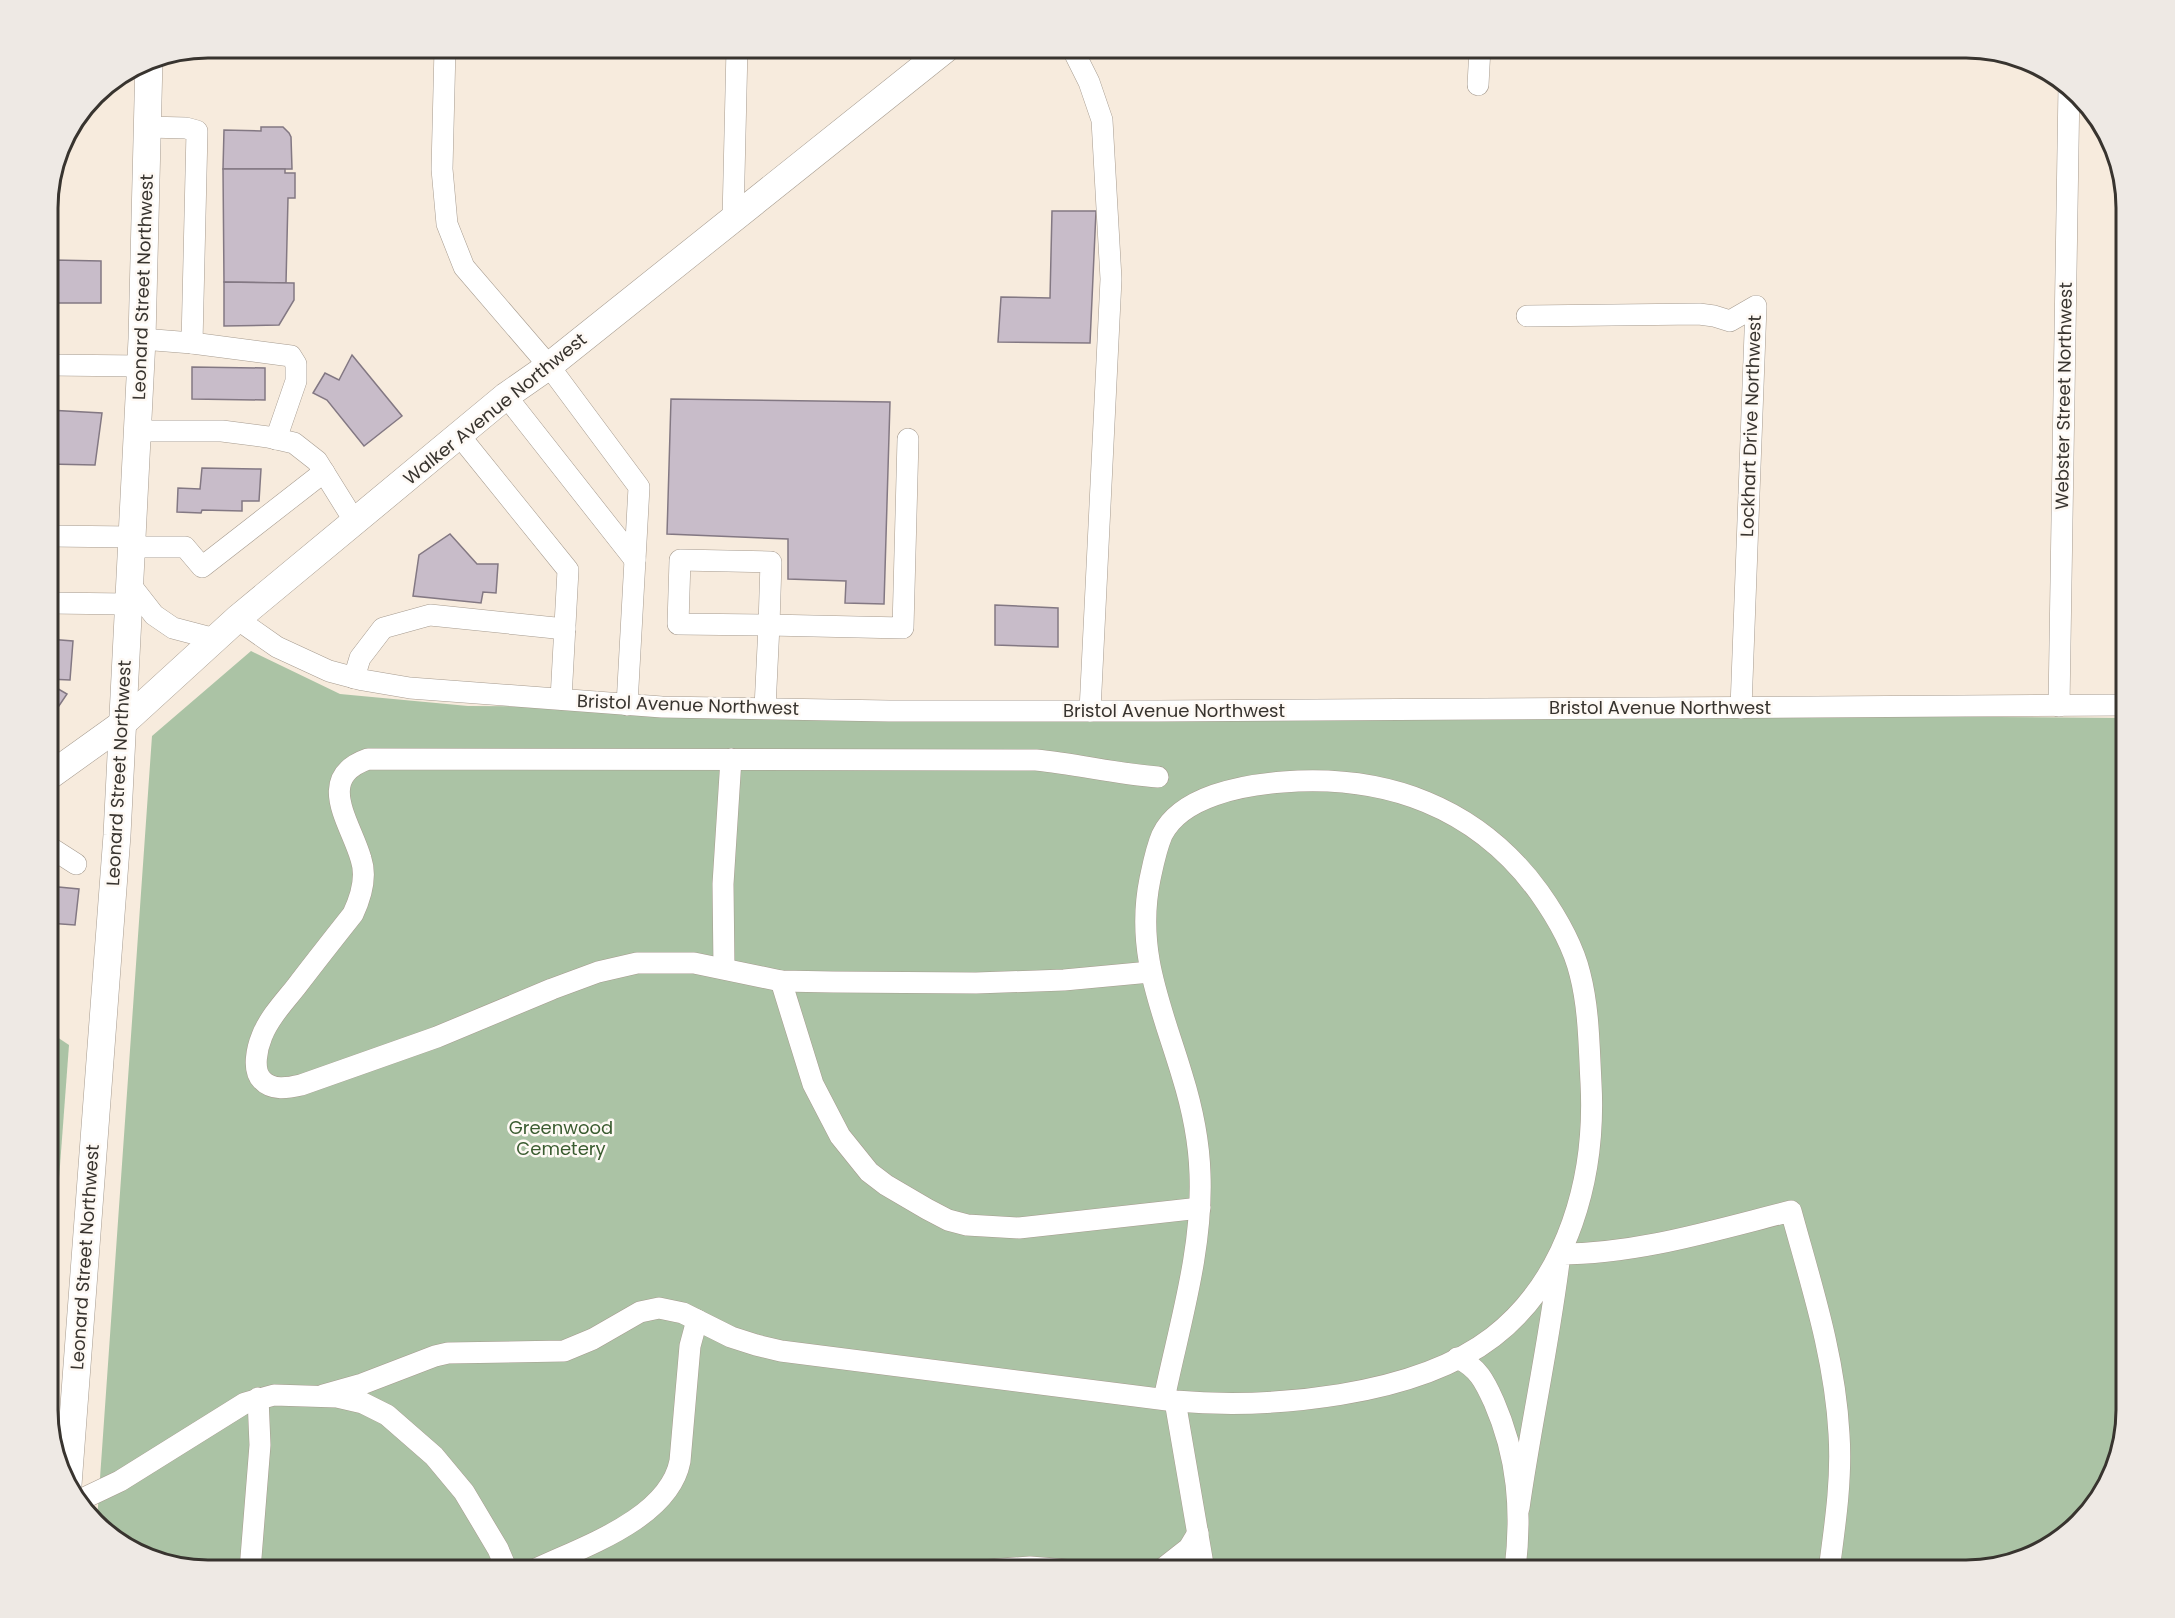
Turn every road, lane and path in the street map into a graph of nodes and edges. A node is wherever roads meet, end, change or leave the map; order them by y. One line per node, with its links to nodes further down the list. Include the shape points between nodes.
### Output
1 (445, 58): 16 (street, via 442,169 447,224 464,267)
2 (737, 58): 10 (street)
3 (934, 58): 10 (main road, Walker Avenue Northwest)
4 (1077, 58): 40 (street, via 1102,120 1111,279)
5 (1479, 58): 7 (street)
6 (149, 71): 9 (main road, Leonard Street Northwest)
7 (1478, 85)
8 (2069, 100): 37 (street, Webster Street Northwest)
9 (147, 127): 12 (main road, Leonard Street Northwest); 13 (street, via 197,131)
10 (733, 219): 16 (main road, Walker Avenue Northwest)
11 (1527, 316): 39 (street, Lockhart Drive Northwest, via 1699,314 1730,321 1756,306)
12 (142, 339): 13 (street); 15 (main road, Leonard Street Northwest)
13 (192, 343): 20 (street, via 291,356 296,364 296,381)
14 (59, 365): 15 (street)
15 (141, 366): 18 (main road, Leonard Street Northwest)
16 (549, 366): 17 (main road, Walker Avenue Northwest); 26 (street, via 639,487)
17 (506, 396): 19 (main road, Walker Avenue Northwest); 26 (street)
18 (138, 430): 20 (street, via 222,432); 25 (main road, Leonard Street Northwest)
19 (459, 435): 23 (main road, Walker Avenue Northwest); 31 (street, via 568,570)
20 (276, 439): 22 (street, via 294,443 317,461)
21 (908, 439): 30 (street, via 903,628)
22 (324, 472): 23 (street); 25 (street, via 202,567 185,548)
23 (355, 522): 29 (main road, Walker Avenue Northwest)
24 (59, 537): 25 (street)
25 (132, 542): 27 (main road, Leonard Street Northwest)
26 (635, 560): 35 (street)
27 (129, 594): 28 (street); 32 (street, via 173,628); 41 (main road, Leonard Street Northwest)
28 (59, 602)
29 (237, 620): 32 (main road, Walker Avenue Northwest); 33 (street, Bristol Avenue Northwest, via 277,647)
30 (769, 626): 30 (street, via 678,624 680,560 771,562); 38 (street)
31 (565, 629): 33 (street, via 430,615 383,628 360,657); 34 (street)
32 (215, 639): 41 (main road, Walker Avenue Northwest)
33 (354, 678): 34 (street, Bristol Avenue Northwest, via 410,688)
34 (561, 699): 35 (street, Bristol Avenue Northwest)
35 (627, 705): 38 (street, Bristol Avenue Northwest)
36 (2116, 705): 37 (street, Bristol Avenue Northwest)
37 (2059, 706): 39 (street, Bristol Avenue Northwest)
38 (765, 708): 40 (street, Bristol Avenue Northwest)
39 (1741, 708): 40 (street, Bristol Avenue Northwest)
40 (1090, 711)
41 (122, 724): 43 (main road, Walker Avenue Northwest); 57 (main road, Leonard Street Northwest)
42 (731, 759): 44 (street, via 1036,760); 47 (street, via 723,884); 47 (street, via 368,759 352,765 345,772 340,798 361,858 359,900 353,914 262,1036 256,1058 259,1077 265,1084 287,1088 323,1078 621,965 694,963)
43 (59, 769)
44 (1158, 777)
45 (59, 853): 46 (street)
46 (76, 864)
47 (724, 968): 49 (street)
48 (1150, 972): 49 (street, via 976,983); 50 (street, via 1196,1130); 51 (street, via 1145,917 1155,854 1171,821 1197,802 1275,783 1351,783 1419,799 1468,823 1503,850 1531,881 1556,918 1579,968 1589,1029 1592,1138 1575,1218)
49 (781, 981): 50 (street, via 813,1084 840,1136 869,1172 927,1209 967,1225 1007,1228)
50 (1200, 1208): 56 (street)
51 (1560, 1254): 53 (street, via 1520,1312 1491,1338); 59 (street); 67 (street, via 1617,1251 1791,1211 1822,1326 1838,1410 1839,1486)
52 (697, 1320): 54 (street, via 671,1310 649,1310 564,1351 448,1353); 56 (street, via 731,1337 782,1351); 63 (street, via 690,1346 680,1461 669,1489 628,1525)
53 (1457, 1358): 56 (street, via 1413,1376 1350,1393 1268,1404); 59 (street, via 1480,1374 1498,1412 1515,1464)
54 (323, 1395): 55 (street); 62 (street, via 375,1408 401,1425 464,1492)
55 (258, 1398): 58 (street, via 244,1402 120,1481); 61 (street, via 260,1445)
56 (1170, 1400): 60 (street)
57 (69, 1466)
58 (87, 1497)
59 (1519, 1508): 66 (street)
60 (1198, 1533): 64 (street, via 1190,1548); 65 (street)
61 (251, 1560)
62 (503, 1560)
63 (555, 1560)
64 (1174, 1560)
65 (1202, 1560)
66 (1516, 1560)
67 (1830, 1560)

